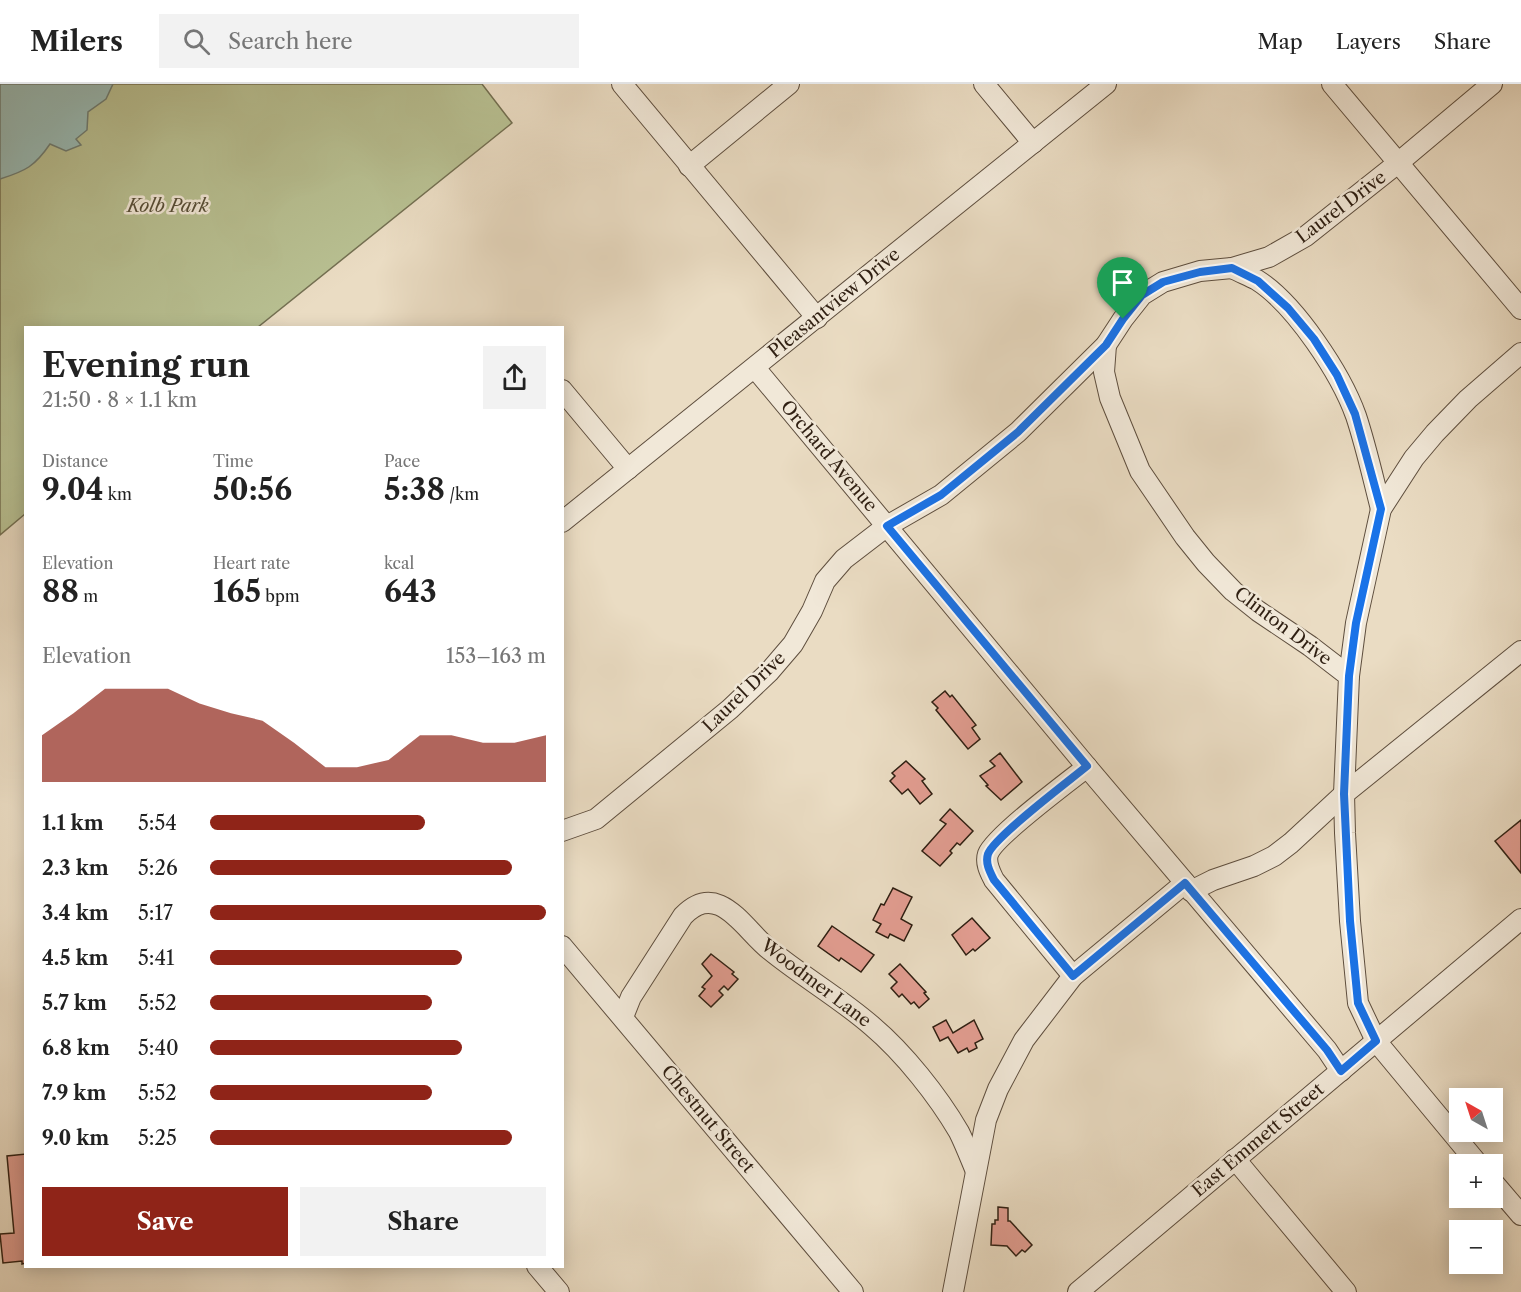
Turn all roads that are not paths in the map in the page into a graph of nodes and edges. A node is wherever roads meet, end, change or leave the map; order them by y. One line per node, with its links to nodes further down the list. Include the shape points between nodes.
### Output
1 (622, 84): 9 (street)
2 (789, 84): 9 (street)
3 (984, 84): 7 (street)
4 (1106, 84): 7 (street, Pleasantview Drive)
5 (1332, 84): 8 (street)
6 (1492, 84): 8 (street, Laurel Drive)
7 (1033, 143): 12 (street, Pleasantview Drive)
8 (1398, 163): 10 (street, Laurel Drive, via 1306,236 1269,256); 11 (street)
9 (689, 165): 12 (street)
10 (1232, 268): 13 (street, Laurel Drive, via 1163,282 1142,295); 18 (street, via 1258,281 1288,308 1337,375 1355,414)
11 (1521, 309)
12 (817, 318): 15 (street, Pleasantview Drive)
13 (1106, 345): 20 (street, Laurel Drive, via 1010,439 941,495); 22 (street, Clinton Drive, via 1104,372 1110,398 1140,471 1185,537 1233,591)
14 (1521, 353): 18 (street, via 1435,433)
15 (755, 368): 17 (street, Pleasantview Drive); 20 (street, Orchard Avenue)
16 (564, 392): 17 (street)
17 (628, 469): 19 (street, Pleasantview Drive)
18 (1381, 509): 22 (street, via 1356,623)
19 (564, 520)
20 (887, 526): 23 (street, Orchard Avenue); 25 (street, Laurel Drive, via 837,566 825,581 793,644 730,709 596,819)
21 (1521, 651): 24 (street)
22 (1349, 676): 24 (street, Clinton Drive)
23 (1087, 766): 26 (street, Orchard Avenue); 29 (street, via 1004,834 988,853 987,862 994,880)
24 (1344, 794): 26 (street, via 1274,856); 31 (street, Clinton Drive, via 1358,1003)
25 (564, 830)
26 (1188, 887): 29 (street); 32 (street, Orchard Avenue)
27 (1521, 919): 31 (street, East Emmett Street)
28 (564, 948): 30 (street, Chestnut Street)
29 (1073, 976): 35 (street, via 1024,1040 998,1089)
30 (623, 1017): 35 (street, Woodmer Lane, via 631,997 683,915 700,904 724,906 768,949 873,1026 898,1052 959,1132); 41 (street, Chestnut Street)
31 (1376, 1041): 32 (street, East Emmett Street); 33 (street)
32 (1341, 1071): 34 (street, East Emmett Street)
33 (1470, 1154)
34 (1235, 1159): 39 (street, East Emmett Street); 44 (street)
35 (975, 1169): 42 (street)
36 (1503, 1194): 37 (street)
37 (1521, 1215)
38 (539, 1268): 40 (street)
39 (1099, 1285): 43 (street, East Emmett Street)
40 (559, 1292)
41 (853, 1292)
42 (953, 1292)
43 (1078, 1292)
44 (1346, 1292)

